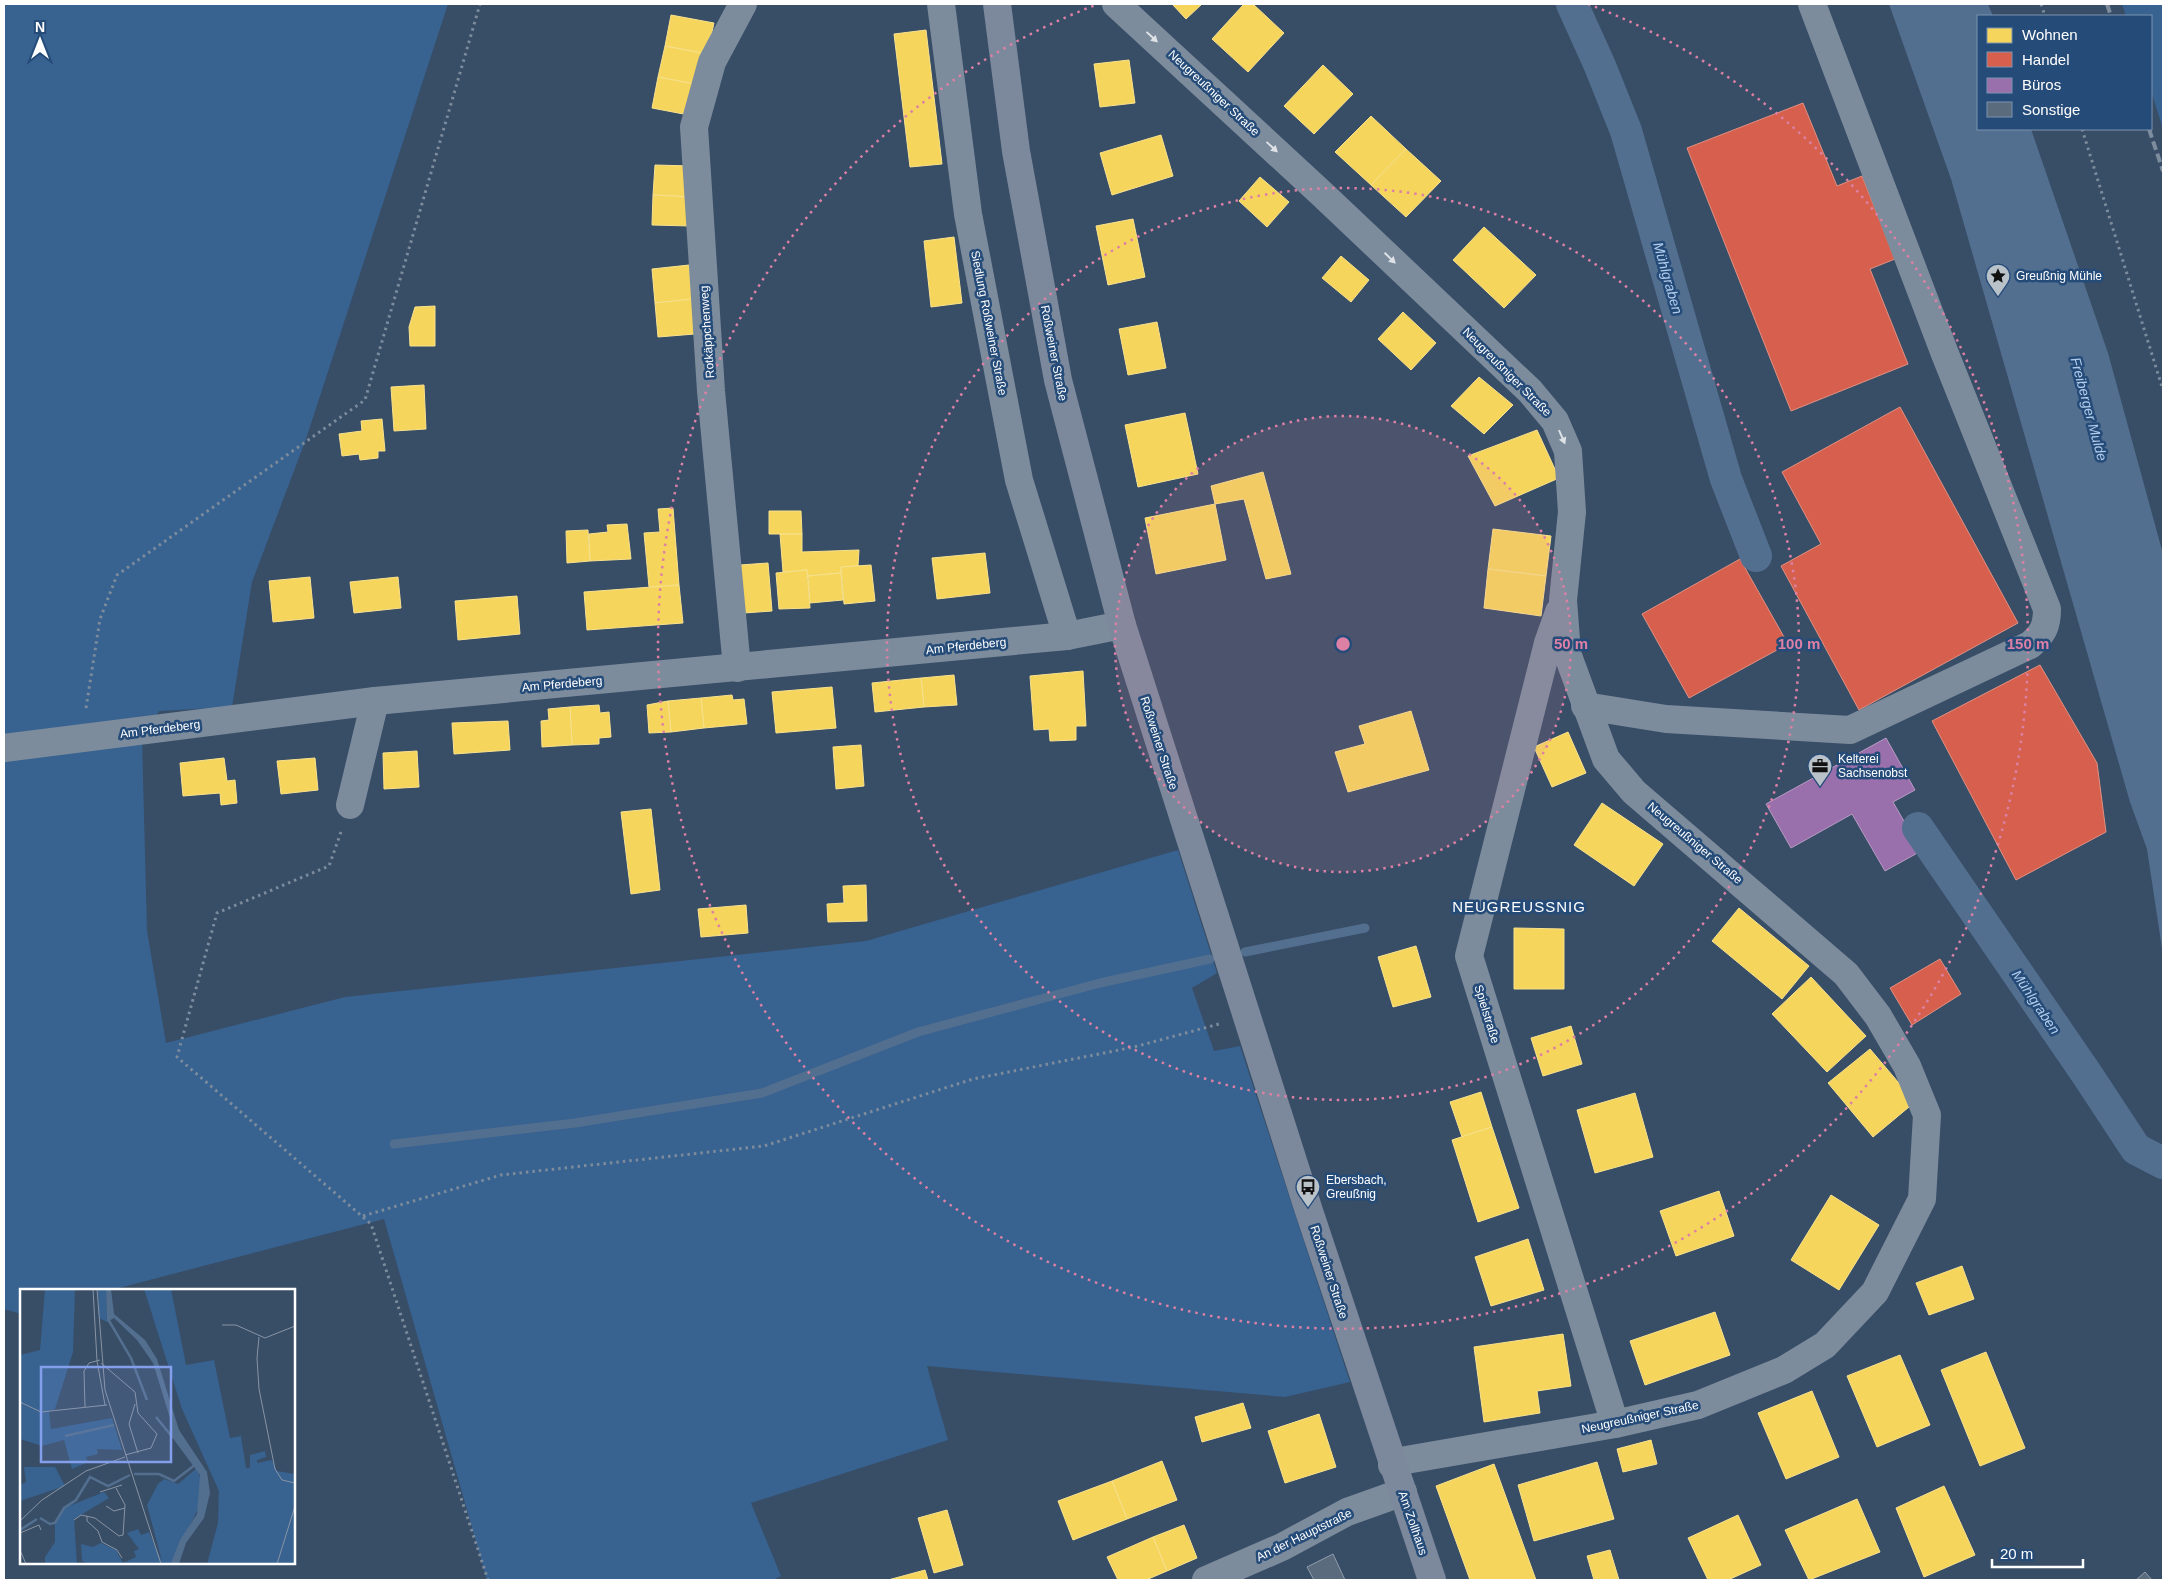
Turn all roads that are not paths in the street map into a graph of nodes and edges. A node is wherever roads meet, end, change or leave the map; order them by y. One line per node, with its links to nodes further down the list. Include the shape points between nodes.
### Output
1 (743, 4): 9 (street, Rotkäppchenweg, via 712,62 694,127 711,391)
2 (941, 4): 8 (street, Siedlung Roßweiner Straße, via 968,214 1017,470)
3 (997, 4): 7 (main road, Roßweiner Straße, via 1016,152 1058,380)
4 (1116, 4): 6 (street, Neugreußniger Straße, one-way to 6, via 1344,214 1530,391 1555,421 1568,451 1572,512)
5 (1812, 4): 11 (street, via 1945,354 2047,609 2047,622 2042,636 2030,645 1850,730 1666,719)
6 (1563, 600): 11 (street, Neugreußniger Straße, via 1567,653); 14 (street, Spielstraße, via 1548,642 1469,956)
7 (1122, 625): 8 (street, Am Pferdeberg); 15 (main road, Roßweiner Straße)
8 (1067, 636): 9 (street, Am Pferdeberg)
9 (737, 668): 10 (street, Am Pferdeberg)
10 (375, 702): 12 (street, Am Pferdeberg); 13 (street)
11 (1585, 706): 14 (street, Neugreußniger Straße, via 1606,759 1634,792 1846,974 1878,1016 1907,1066 1927,1115 1922,1199 1875,1292 1825,1345 1784,1370 1698,1405)
12 (4, 748)
13 (350, 805)
14 (1615, 1424): 15 (street, Neugreußniger Straße)
15 (1392, 1465): 16 (main road, Am Zollhaus)
16 (1403, 1492): 17 (street, An der Hauptstraße, via 1347,1512); 18 (main road, Am Zollhaus)
17 (1206, 1580)
18 (1432, 1580)

